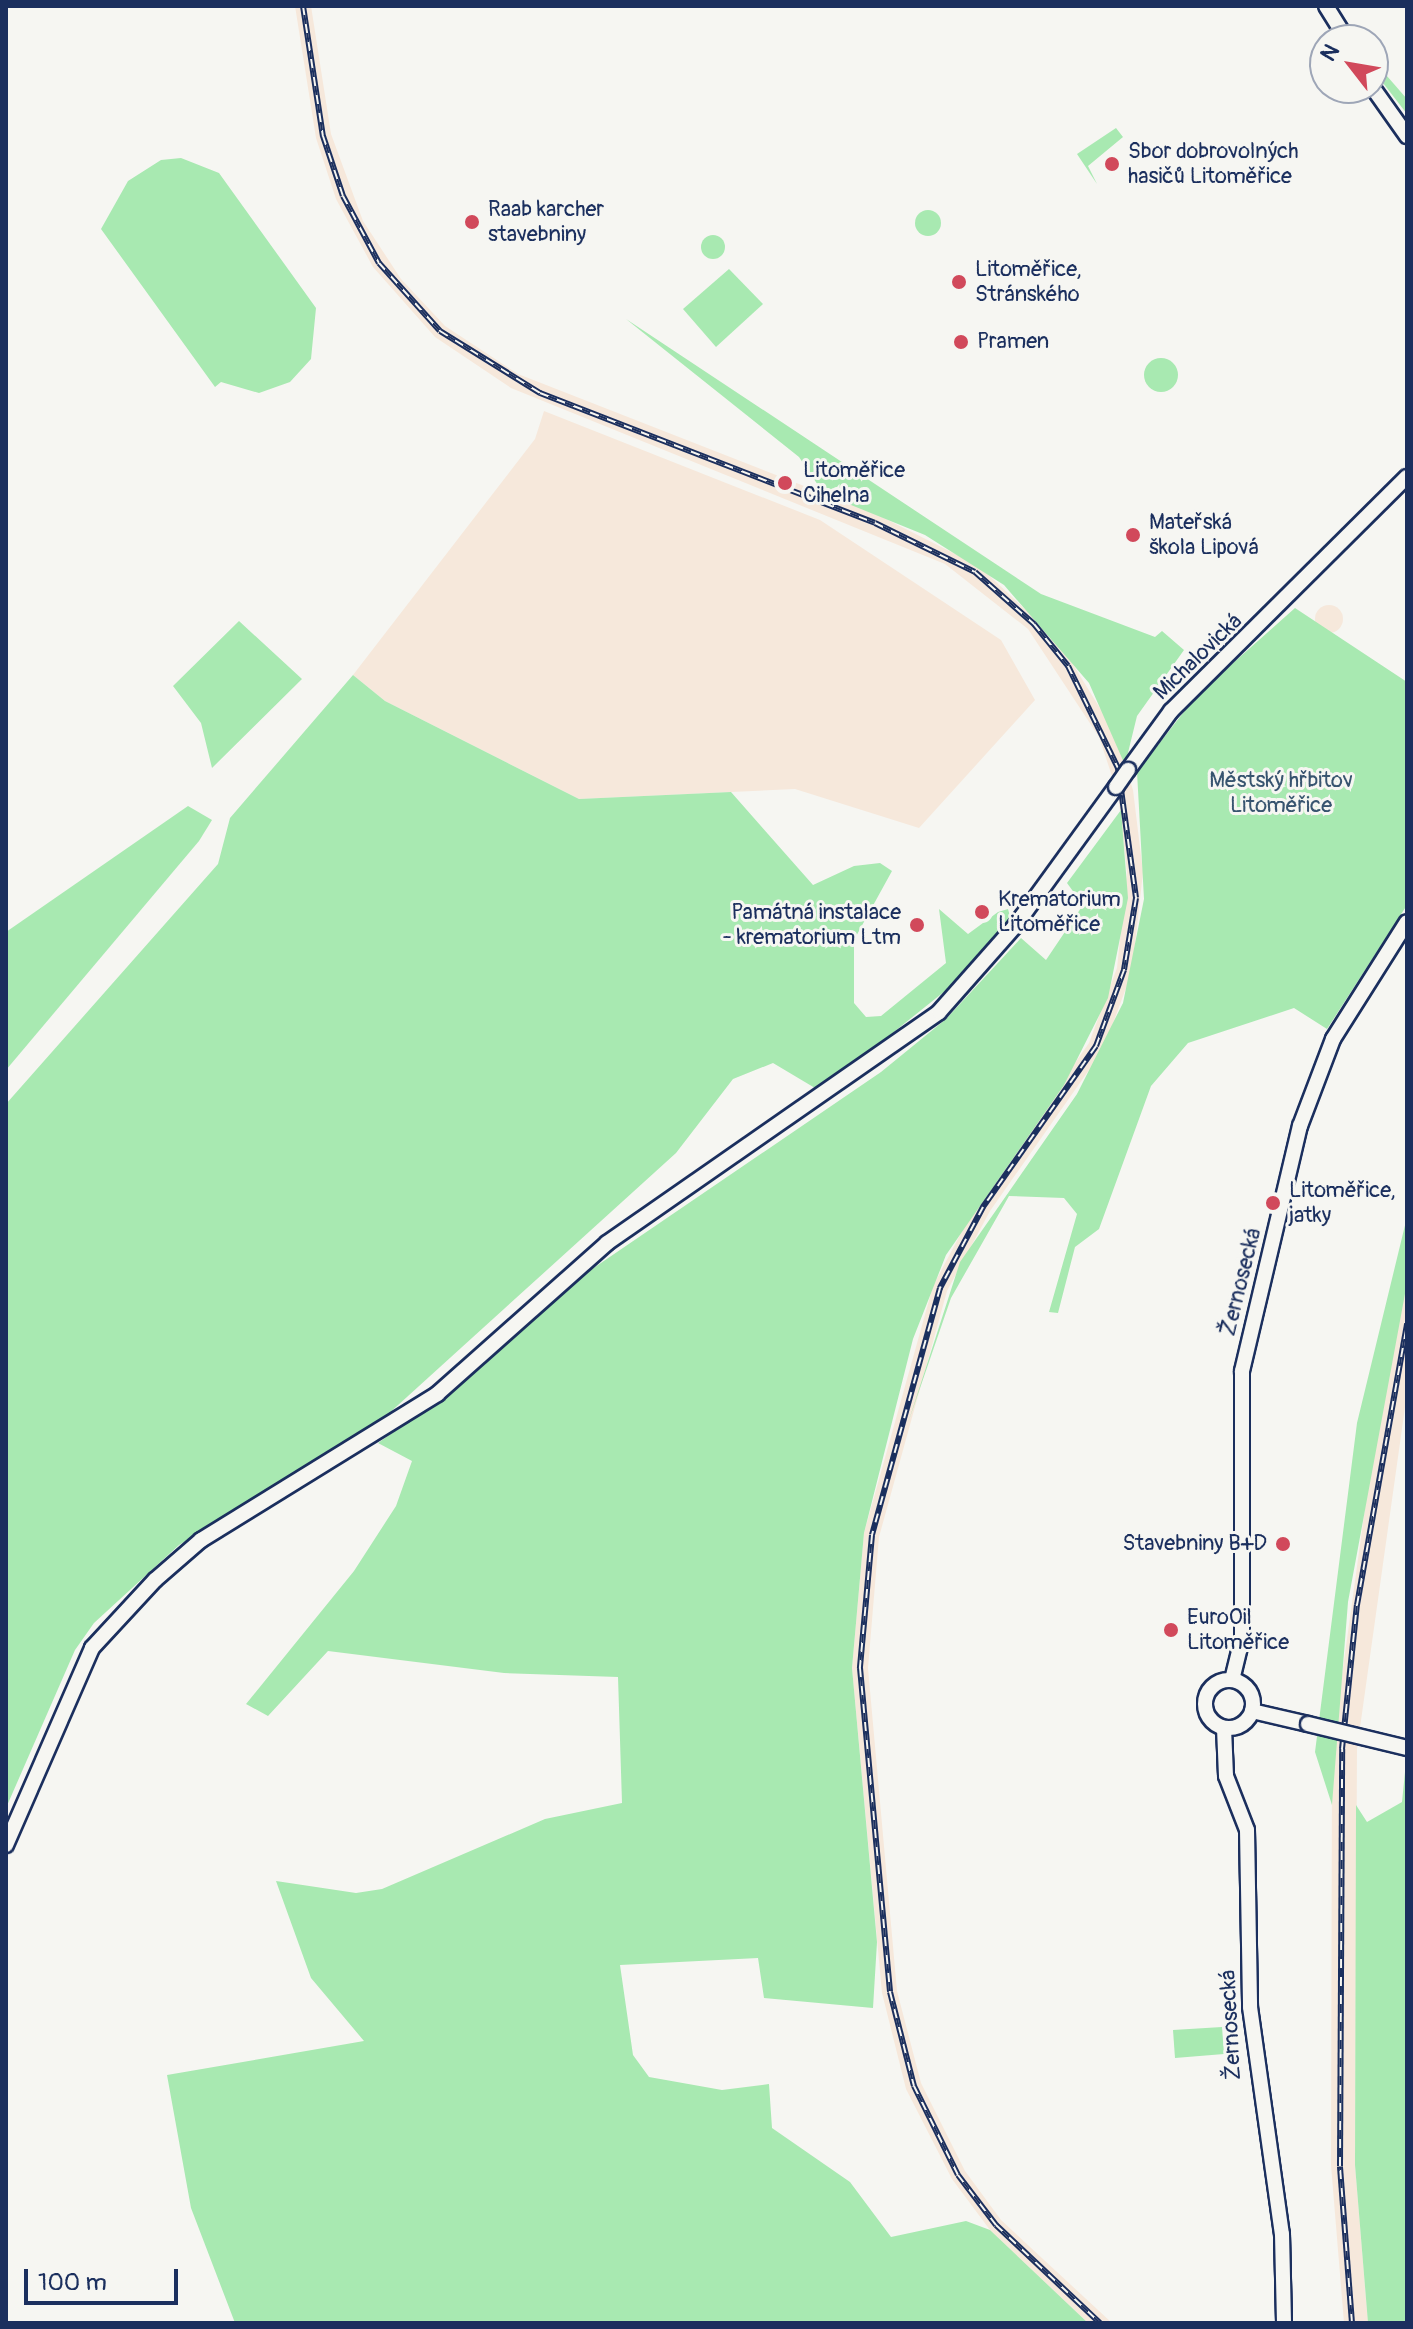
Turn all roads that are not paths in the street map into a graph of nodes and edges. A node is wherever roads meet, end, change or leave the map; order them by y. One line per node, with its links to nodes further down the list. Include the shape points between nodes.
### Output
1 (1326, 6): 2 (street)
2 (1337, 24)
3 (1384, 104): 4 (street)
4 (1407, 136)
5 (1407, 477): 11 (street, Michalovická, bridge, via 1171,711 1015,926 939,1012 607,1243 437,1394 180,1557 92,1648)
6 (1407, 922): 7 (street, Žernosecká, via 1333,1039 1300,1126 1242,1371 1242,1639)
7 (1232, 1680): 8 (street, via 1247,1688); 9 (street, Žernosecká, via 1210,1689 1204,1704)
8 (1252, 1711): 9 (street, via 1241,1725); 10 (street, bridge)
9 (1224, 1728): 12 (street, Žernosecká, via 1226,1776 1247,1830 1250,2007 1282,2234)
10 (1407, 1748)
11 (6, 1845)
12 (1284, 2323)

